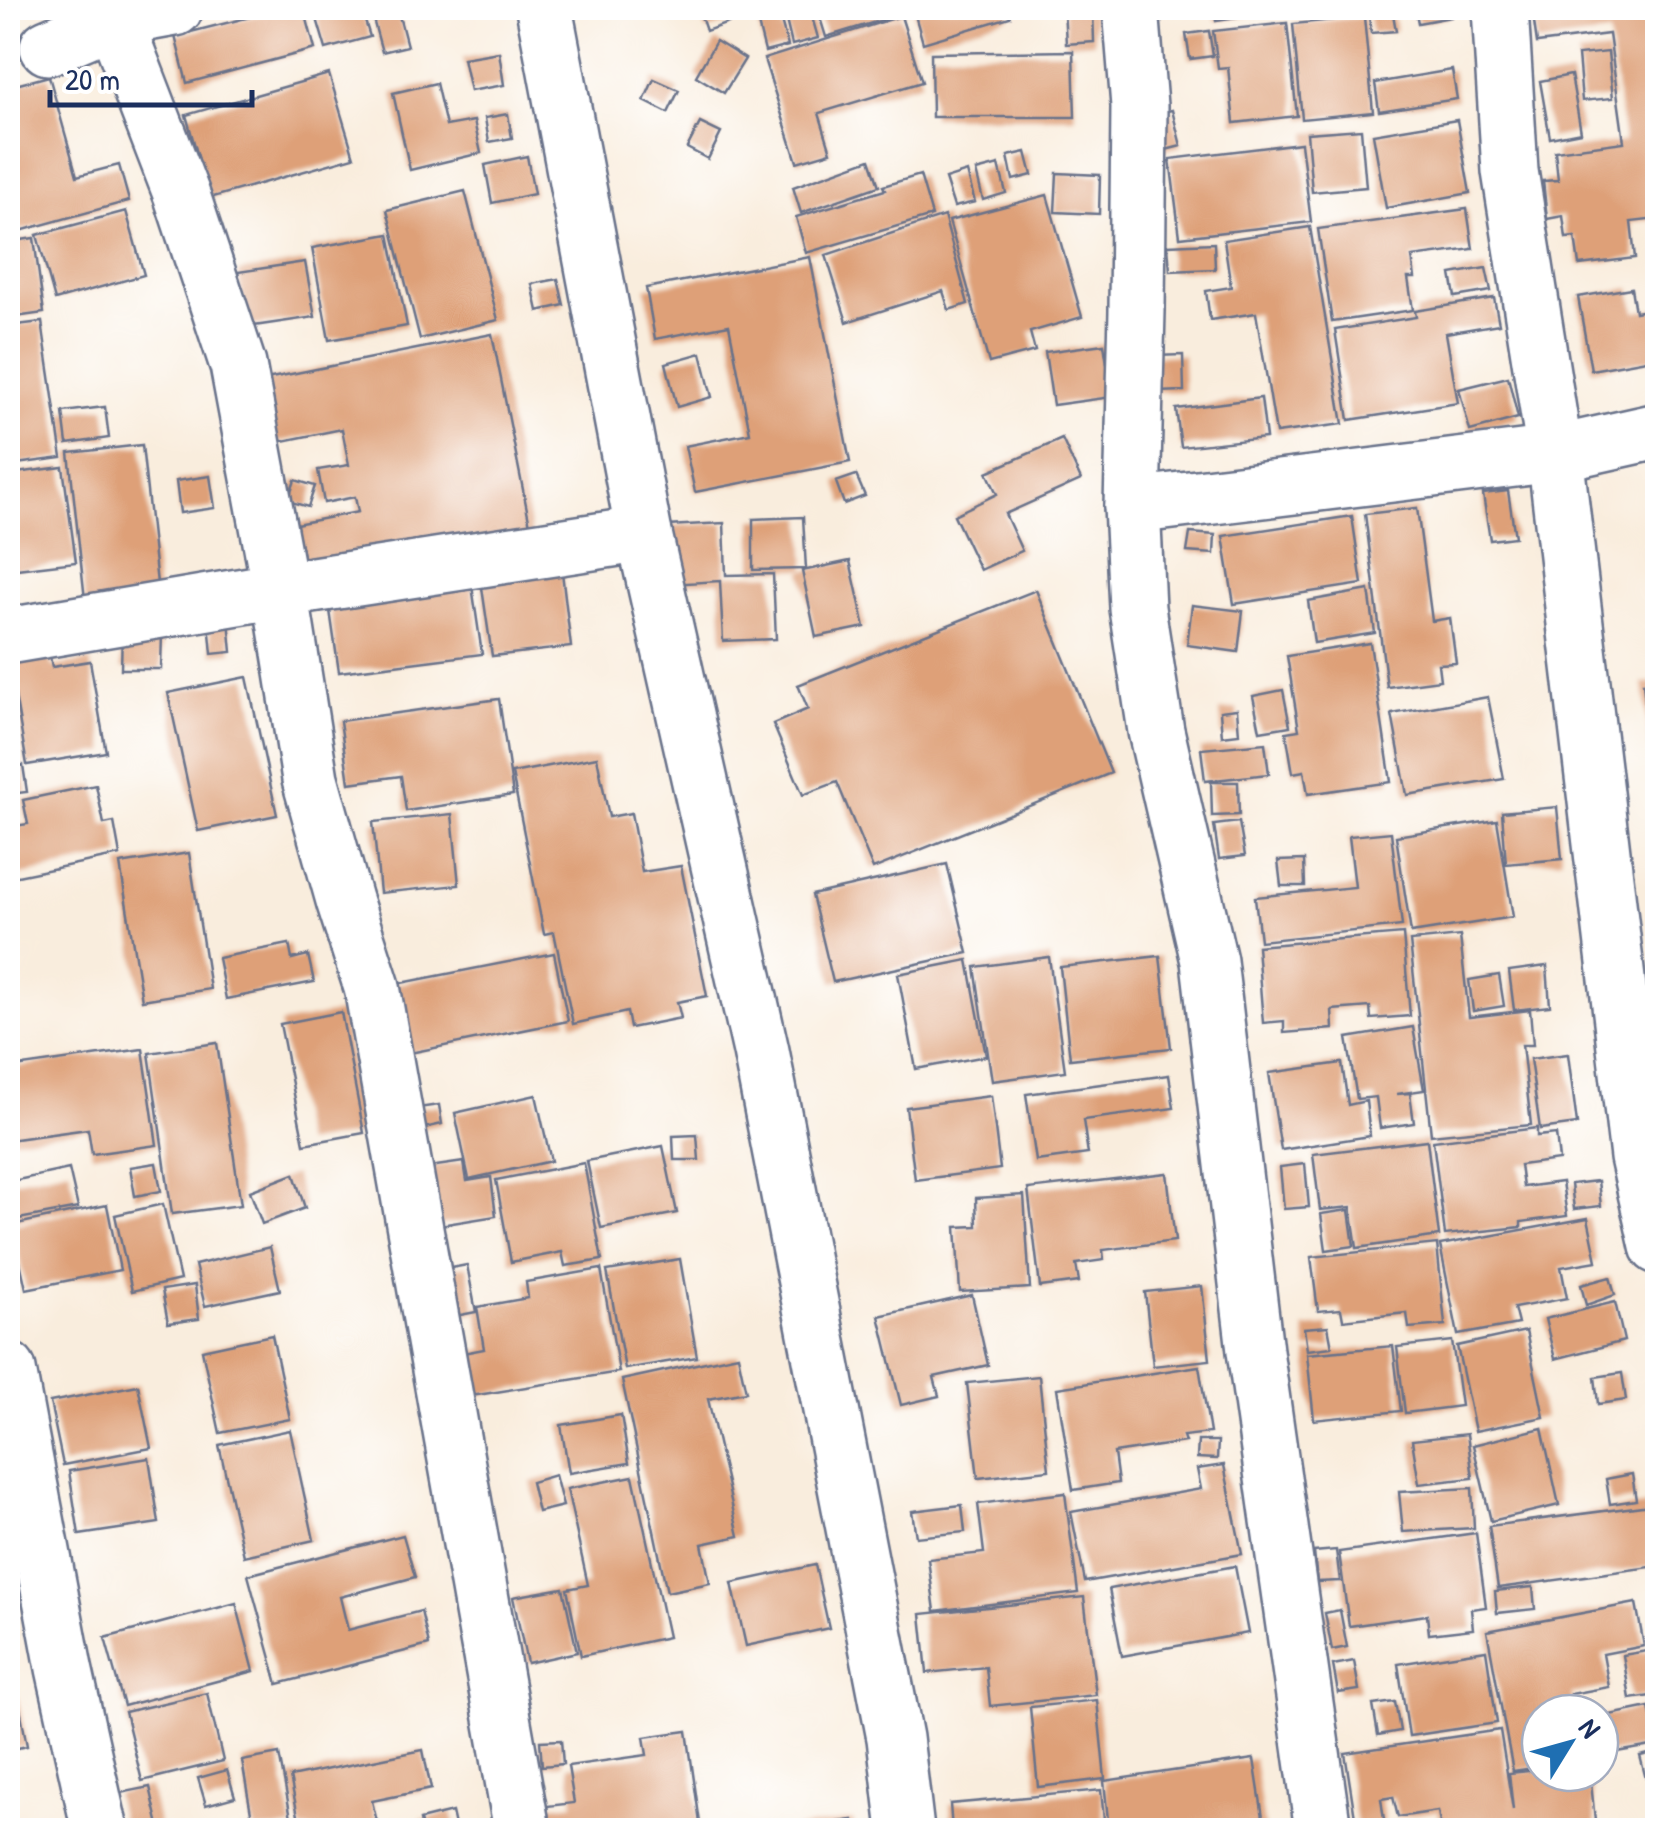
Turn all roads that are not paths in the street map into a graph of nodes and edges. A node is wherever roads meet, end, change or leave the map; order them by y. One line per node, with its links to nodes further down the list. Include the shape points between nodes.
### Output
1 (175, 8): 5 (street)
2 (544, 8): 10 (street)
3 (1131, 8): 9 (street, via 1138,106)
4 (1500, 8): 8 (street, via 1510,171)
5 (114, 20): 6 (street); 11 (street, via 238,365)
6 (48, 47)
7 (1658, 432): 8 (street)
8 (1555, 454): 9 (street); 13 (street, via 1638,1157)
9 (1132, 506): 18 (street, via 1137,608 1156,730 1210,961 1258,1370)
10 (644, 534): 11 (street); 17 (street, via 761,1051 895,1738)
11 (280, 590): 12 (street); 16 (street, via 310,779 372,987)
12 (8, 636)
13 (1658, 1246)
14 (8, 1370): 15 (street)
15 (100, 1830)
16 (522, 1830)
17 (906, 1830)
18 (1323, 1830)

